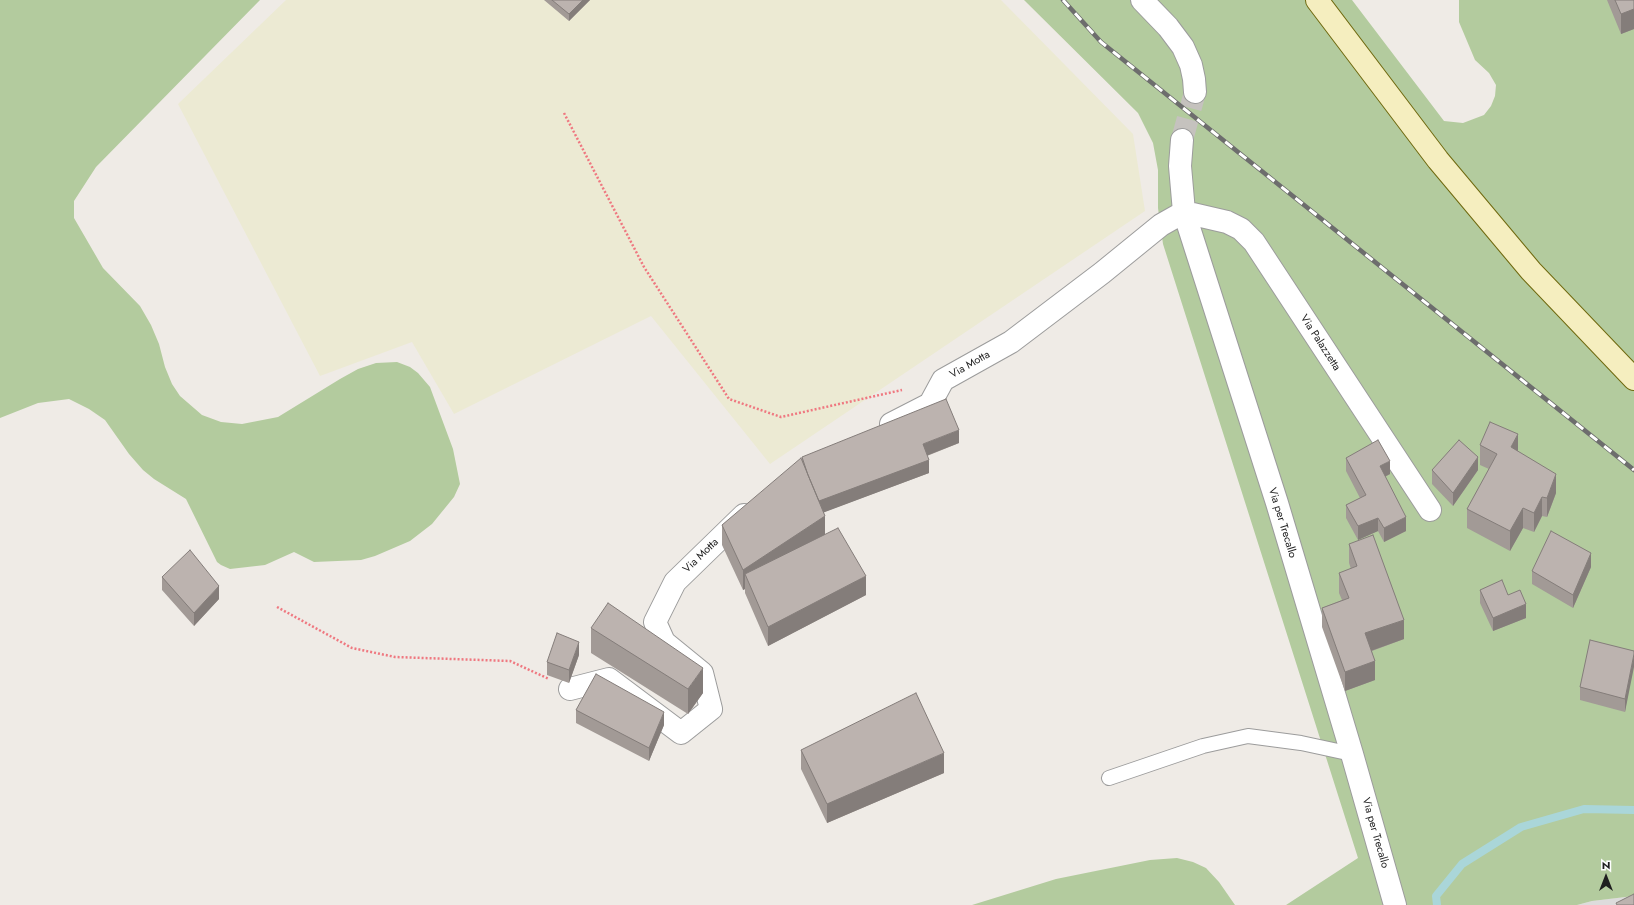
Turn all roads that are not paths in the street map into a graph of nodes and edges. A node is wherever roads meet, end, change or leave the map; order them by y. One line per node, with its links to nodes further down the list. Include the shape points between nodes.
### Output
1 (1142, 0): 3 (street, via 1183,47 1191,65)
2 (1317, 0): 6 (main road, via 1443,166 1531,271)
3 (1195, 92)
4 (1182, 140): 5 (street, Via per Trecallo, via 1180,166)
5 (1184, 212): 7 (street, Via Motta, via 1161,225 1011,342 943,380 930,404); 9 (street, Via Palazzetta, via 1227,222 1241,229 1254,242); 11 (street, Via per Trecallo, via 1277,503)
6 (1634, 379)
7 (875, 432)
8 (757, 504): 10 (street, Via Motta, via 675,582 655,622 664,642 702,673 711,709 681,733 609,679)
9 (1430, 510)
10 (570, 689)
11 (1352, 754): 12 (lane, via 1301,743 1248,736 1203,746); 13 (street, Via per Trecallo)
12 (1109, 778)
13 (1395, 905)

